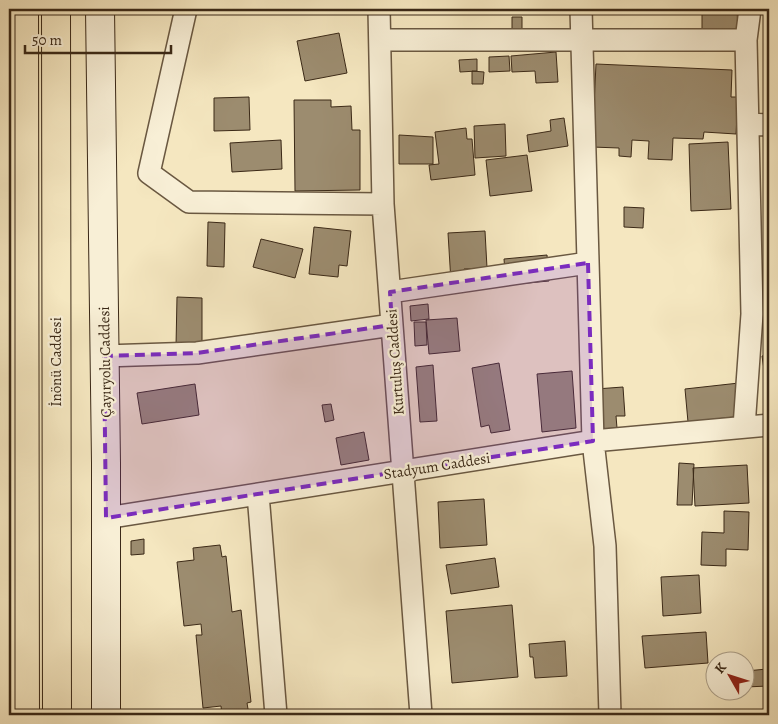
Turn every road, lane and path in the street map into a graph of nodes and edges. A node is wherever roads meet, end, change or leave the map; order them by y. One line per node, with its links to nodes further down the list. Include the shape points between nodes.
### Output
1 (24, 9): 25 (main road)
2 (56, 9): 26 (main road, İnönü Caddesi)
3 (100, 9): 18 (street, Çayıryolu Caddesi)
4 (186, 9): 13 (street, via 149,173 189,202)
5 (379, 9): 8 (street, Kurtuluş Caddesi)
6 (581, 9): 10 (street)
7 (750, 9): 9 (street)
8 (380, 40): 10 (street); 13 (street, Kurtuluş Caddesi)
9 (746, 40): 10 (street); 11 (street)
10 (581, 41): 14 (street)
11 (748, 124): 12 (street); 15 (street)
12 (769, 124)
13 (383, 204): 16 (street, Kurtuluş Caddesi)
14 (588, 263): 16 (street); 21 (street)
15 (760, 268): 20 (street, via 752,314)
16 (390, 292): 17 (street, Kurtuluş Caddesi)
17 (392, 325): 18 (street, via 197,353); 22 (street, Kurtuluş Caddesi)
18 (104, 356): 24 (street, Çayıryolu Caddesi)
19 (769, 424): 20 (street, Stadyum Caddesi)
20 (744, 427): 21 (street, Stadyum Caddesi)
21 (593, 442): 22 (street, Stadyum Caddesi); 30 (street, via 605,546)
22 (403, 471): 23 (street, Stadyum Caddesi); 29 (street, Kurtuluş Caddesi)
23 (258, 494): 24 (street, Stadyum Caddesi); 28 (street)
24 (106, 518): 27 (street, Çayıryolu Caddesi)
25 (25, 715)
26 (57, 715)
27 (106, 715)
28 (276, 715)
29 (420, 715)
30 (610, 715)

